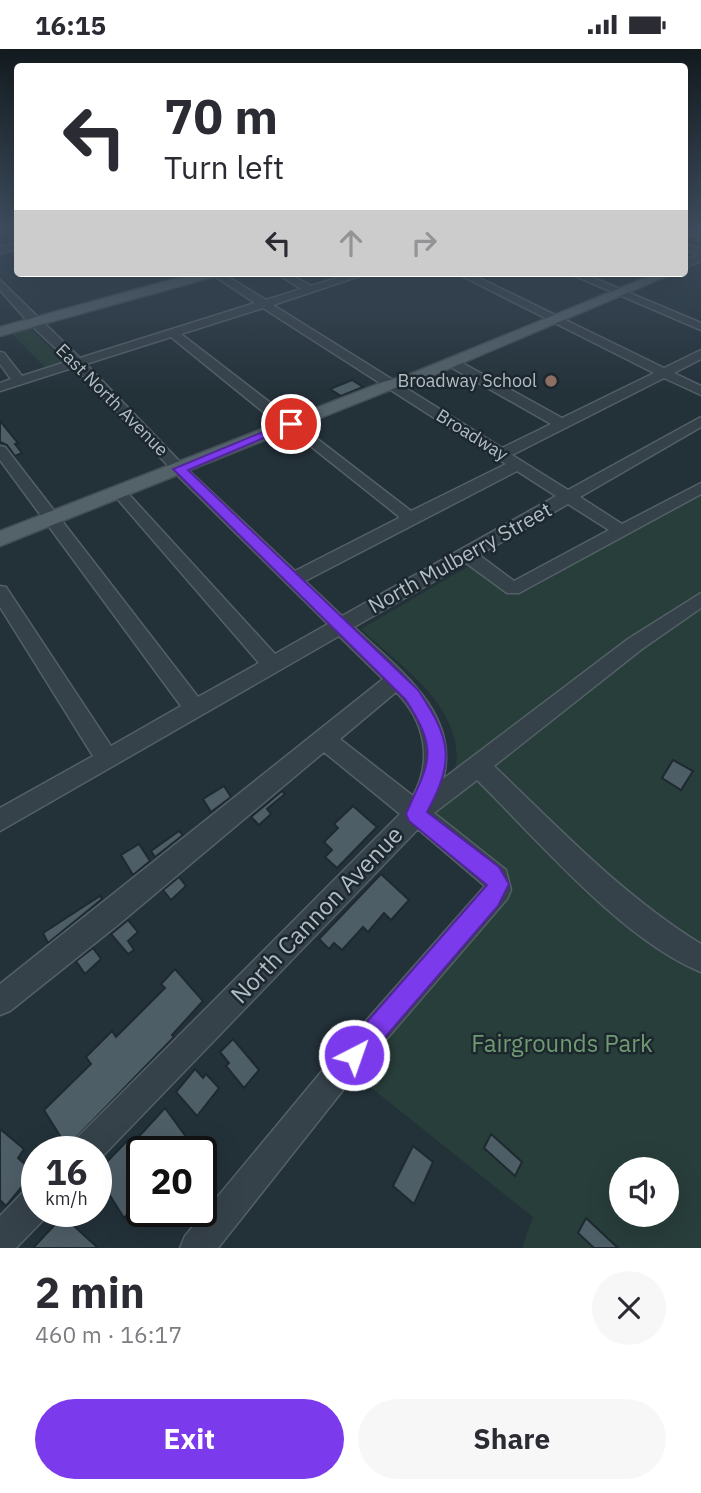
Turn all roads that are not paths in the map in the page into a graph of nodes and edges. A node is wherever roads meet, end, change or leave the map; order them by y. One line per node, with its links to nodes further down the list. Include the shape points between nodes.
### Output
1 (161, 284): 13 (main road)
2 (230, 284): 11 (street, Broadway)
3 (300, 284): 9 (street)
4 (330, 284): 9 (street)
5 (483, 284): 12 (street)
6 (598, 284): 10 (street)
7 (641, 284): 10 (main road)
8 (1, 286): 13 (street, East North Avenue)
9 (310, 290): 11 (street)
10 (619, 293): 12 (main road); 14 (street)
11 (264, 305): 16 (street); 23 (street, Broadway)
12 (555, 319): 19 (main road); 21 (street)
13 (34, 322): 15 (main road); 20 (street, East North Avenue)
14 (701, 327)
15 (0, 332)
16 (173, 333): 20 (street); 28 (street)
17 (701, 354): 21 (street)
18 (0, 356): 22 (street)
19 (452, 362): 23 (main road); 27 (street)
20 (77, 363): 22 (street); 32 (street, East North Avenue)
21 (663, 372): 25 (street); 27 (street)
22 (19, 381): 24 (street)
23 (389, 385): 28 (main road); 30 (street, Broadway)
24 (0, 387)
25 (701, 391)
26 (701, 421): 35 (street, North Mulberry Street)
27 (562, 423): 30 (street)
28 (289, 425): 32 (main road); 37 (street)
29 (0, 450): 36 (street)
30 (502, 454): 31 (street, Broadway)
31 (519, 464): 35 (street, Broadway); 37 (street)
32 (179, 469): 34 (main road); 41 (street, East North Avenue)
33 (701, 488): 38 (street)
34 (119, 492): 36 (main road); 45 (street)
35 (569, 496): 38 (street, Broadway); 40 (street, North Mulberry Street)
36 (50, 519): 39 (main road); 47 (street)
37 (408, 519): 41 (street)
38 (622, 531): 40 (street, via 513,589)
39 (0, 539)
40 (466, 554): 44 (street, North Mulberry Street)
41 (292, 580): 44 (street, East North Avenue)
42 (0, 592): 49 (street)
43 (701, 599): 50 (street, via 635,644)
44 (339, 626): 45 (street, North Mulberry Street); 46 (street, North Cannon Avenue)
45 (272, 664): 47 (street, North Mulberry Street)
46 (395, 681): 48 (street); 51 (street, North Cannon Avenue, via 412,695 432,726 438,757 429,791)
47 (195, 709): 49 (street, North Mulberry Street)
48 (323, 738): 51 (street); 54 (street)
49 (107, 759): 52 (street, North Mulberry Street)
50 (478, 766): 51 (street); 53 (street, via 608,892)
51 (415, 814): 55 (street, North Cannon Avenue); 58 (street, via 492,874 498,890 337,1075)
52 (0, 819)
53 (701, 959)
54 (0, 1002)
55 (101, 1136)
56 (21, 1218): 57 (street)
57 (0, 1240)
58 (197, 1248)

